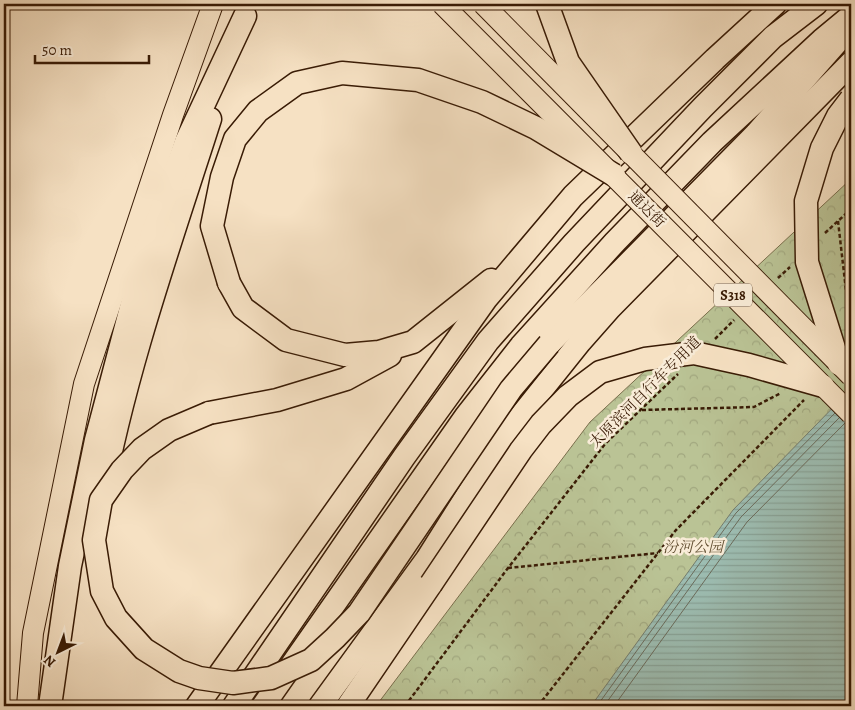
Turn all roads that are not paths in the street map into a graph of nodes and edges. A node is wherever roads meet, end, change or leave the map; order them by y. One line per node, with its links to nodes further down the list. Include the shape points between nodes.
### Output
1 (213, 4): 22 (main road, via 84,384 33,633)
2 (442, 4): 15 (main road, 通达街 / S318, bridge)
3 (483, 4): 14 (main road, 通达街 / S318, bridge)
4 (547, 4): 14 (highway, bridge, via 568,62)
5 (755, 4): 12 (highway)
6 (775, 4): 12 (highway)
7 (816, 4): 25 (highway, via 773,37 703,107 574,243 488,341 404,457)
8 (246, 10): 21 (highway, via 136,353); 23 (highway, via 186,142 146,251 96,440 70,566)
9 (851, 16): 26 (highway, via 712,142 521,346 466,416)
10 (851, 25): 21 (highway, bridge, via 756,134 549,344 506,397 359,613 311,660 271,678 233,683 179,671 144,649 116,618 102,591 94,540)
11 (851, 62): 27 (highway, via 592,328 504,437 427,559)
12 (682, 91): 16 (highway, via 573,196)
13 (851, 99): 18 (highway, bridge, via 838,116 822,148 806,201 807,262)
14 (630, 153): 18 (main road, 通达街 / S318, bridge)
15 (614, 175): 17 (highway, bridge, via 536,128 482,102 418,80 342,73 297,83 258,111 235,139 222,177 212,226 230,283 243,308 286,340 345,355 379,352); 19 (main road, 通达街 / S318, bridge)
16 (528, 249): 17 (highway); 24 (highway, via 486,298)
17 (413, 342): 21 (highway, bridge, via 346,379 277,400 209,413 169,430 142,449)
18 (845, 370)
19 (816, 390): 20 (main road, 通达街 / S318, bridge); 28 (highway, bridge, via 749,365 694,353 645,359 600,372 568,396 521,450)
20 (851, 414)
21 (101, 500)
22 (26, 706)
23 (50, 706)
24 (198, 706)
25 (234, 706)
26 (263, 706)
27 (320, 706)
28 (348, 706)

